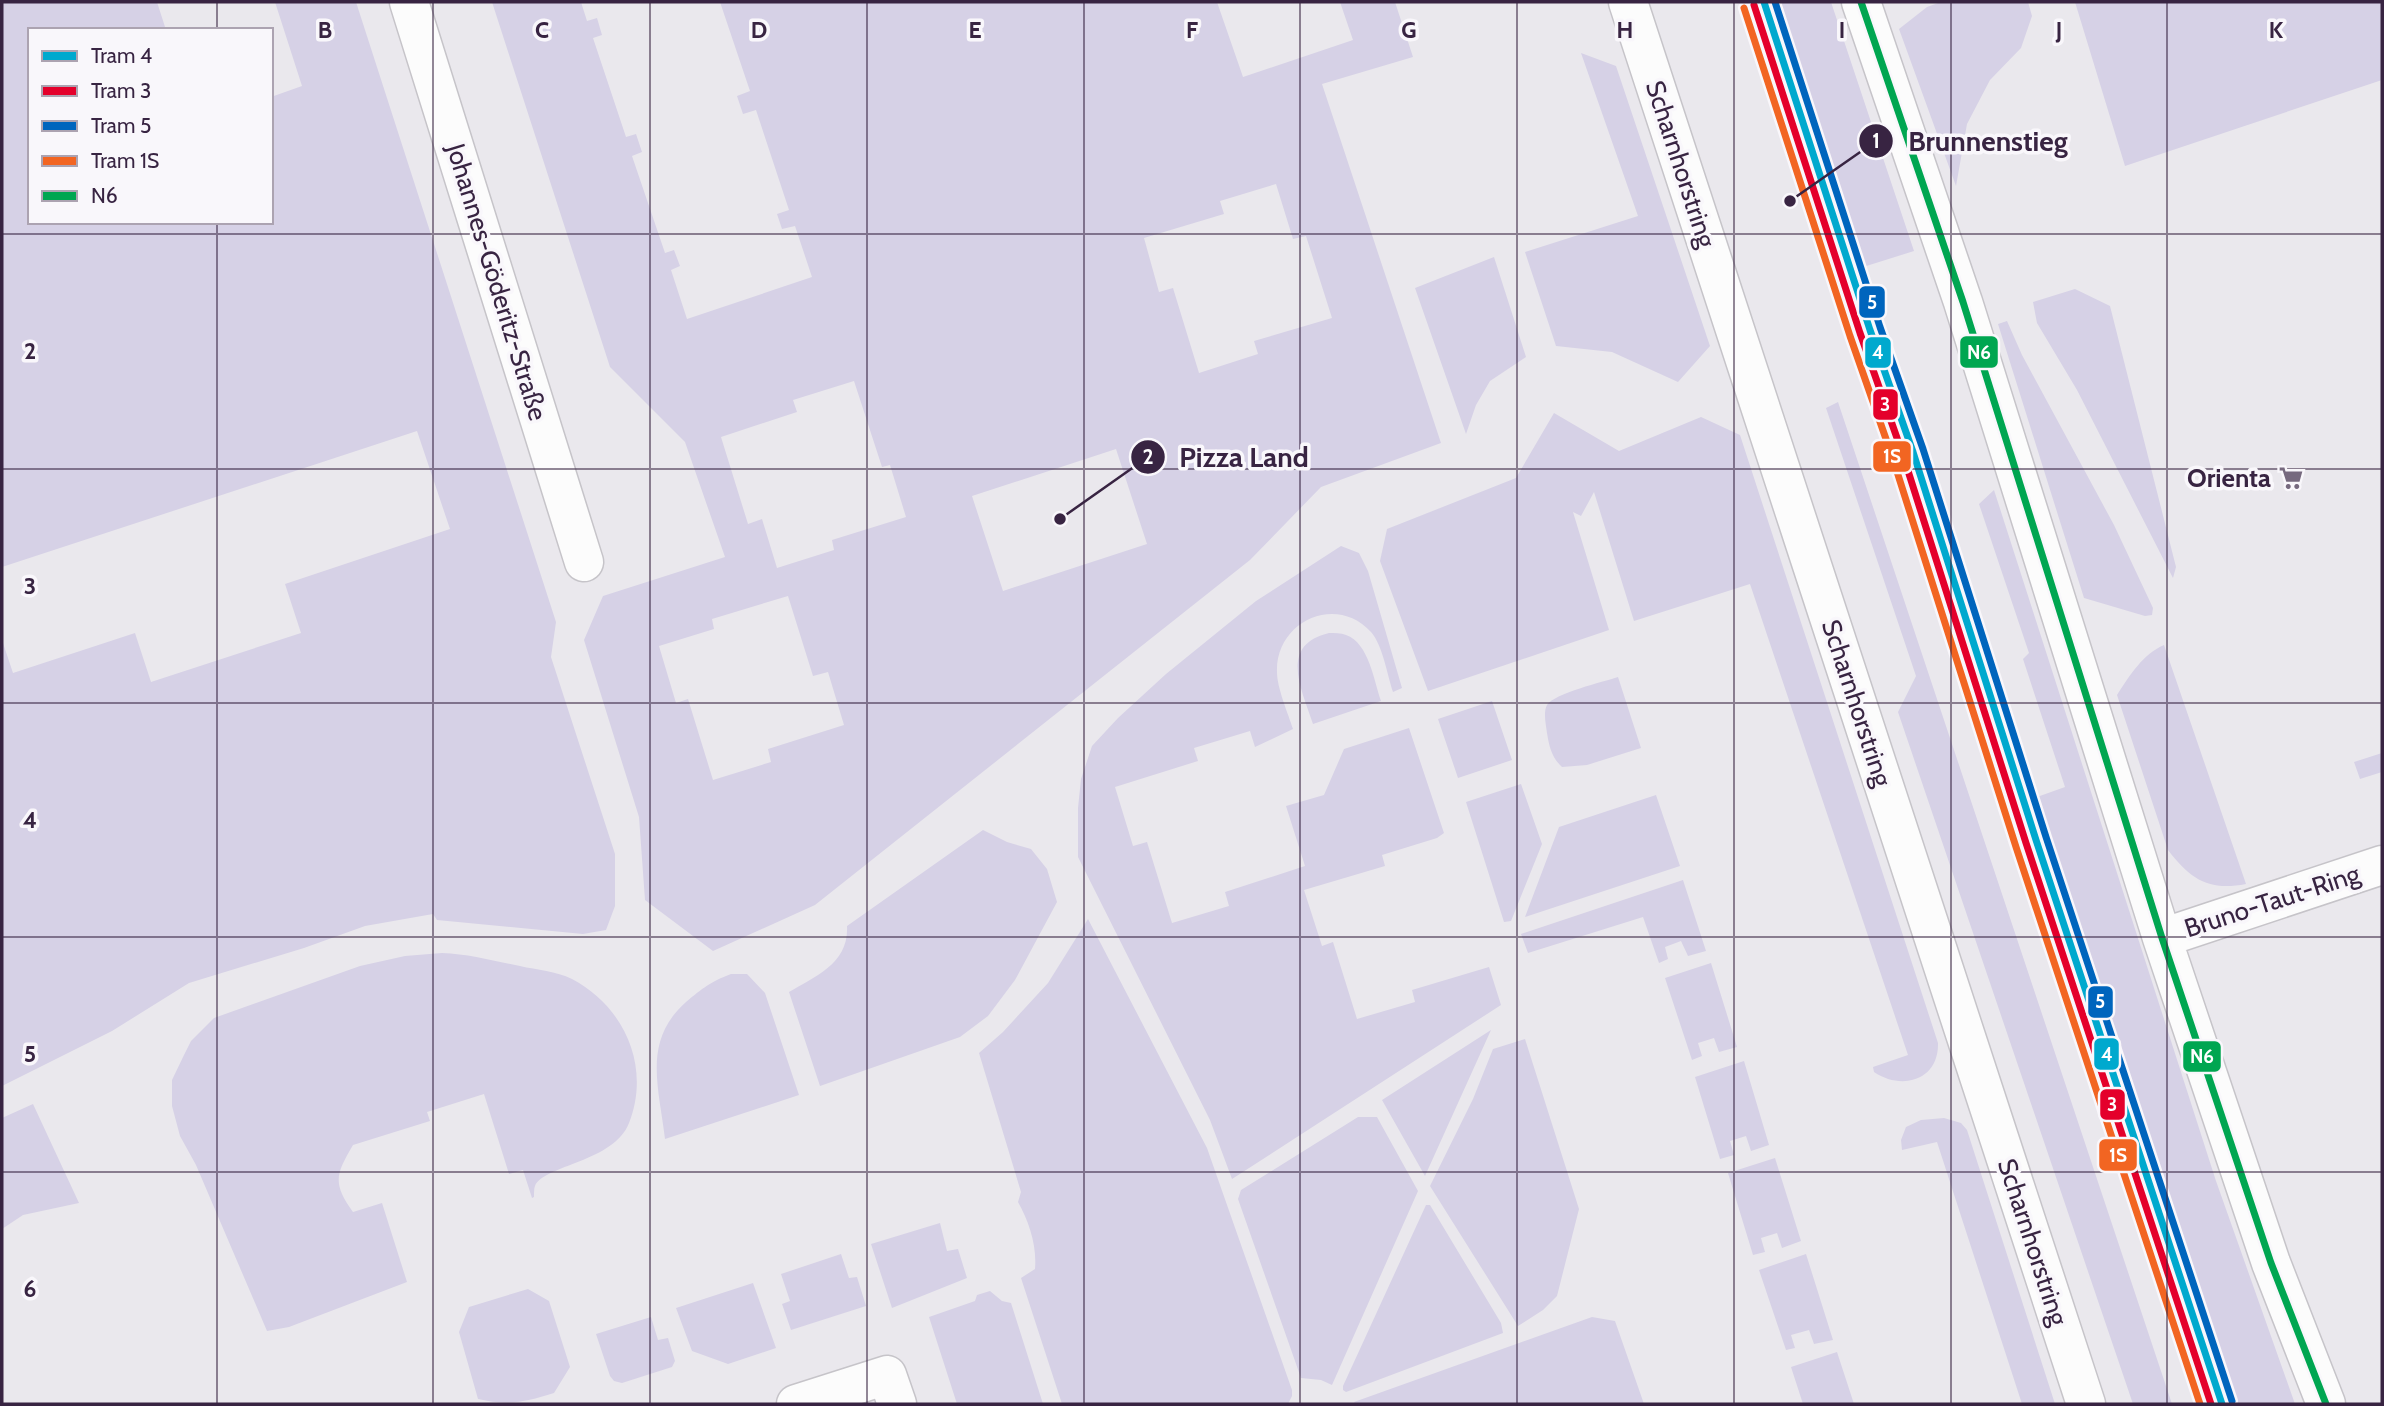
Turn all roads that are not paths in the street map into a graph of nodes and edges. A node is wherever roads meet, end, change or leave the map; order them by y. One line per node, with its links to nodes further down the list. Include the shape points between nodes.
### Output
1 (409, 2): 4 (street, Johannes-Göderitz-Straße)
2 (1628, 2): 9 (street, Scharnhorstring)
3 (1863, 2): 6 (street, Bruno-Taut-Ring, via 1963,302)
4 (584, 562)
5 (2382, 865): 6 (street, Bruno-Taut-Ring)
6 (2162, 938): 10 (street, Bruno-Taut-Ring, via 2271,1263)
7 (796, 1404): 8 (street, via 887,1375)
8 (897, 1404)
9 (2086, 1404)
10 (2326, 1404)

